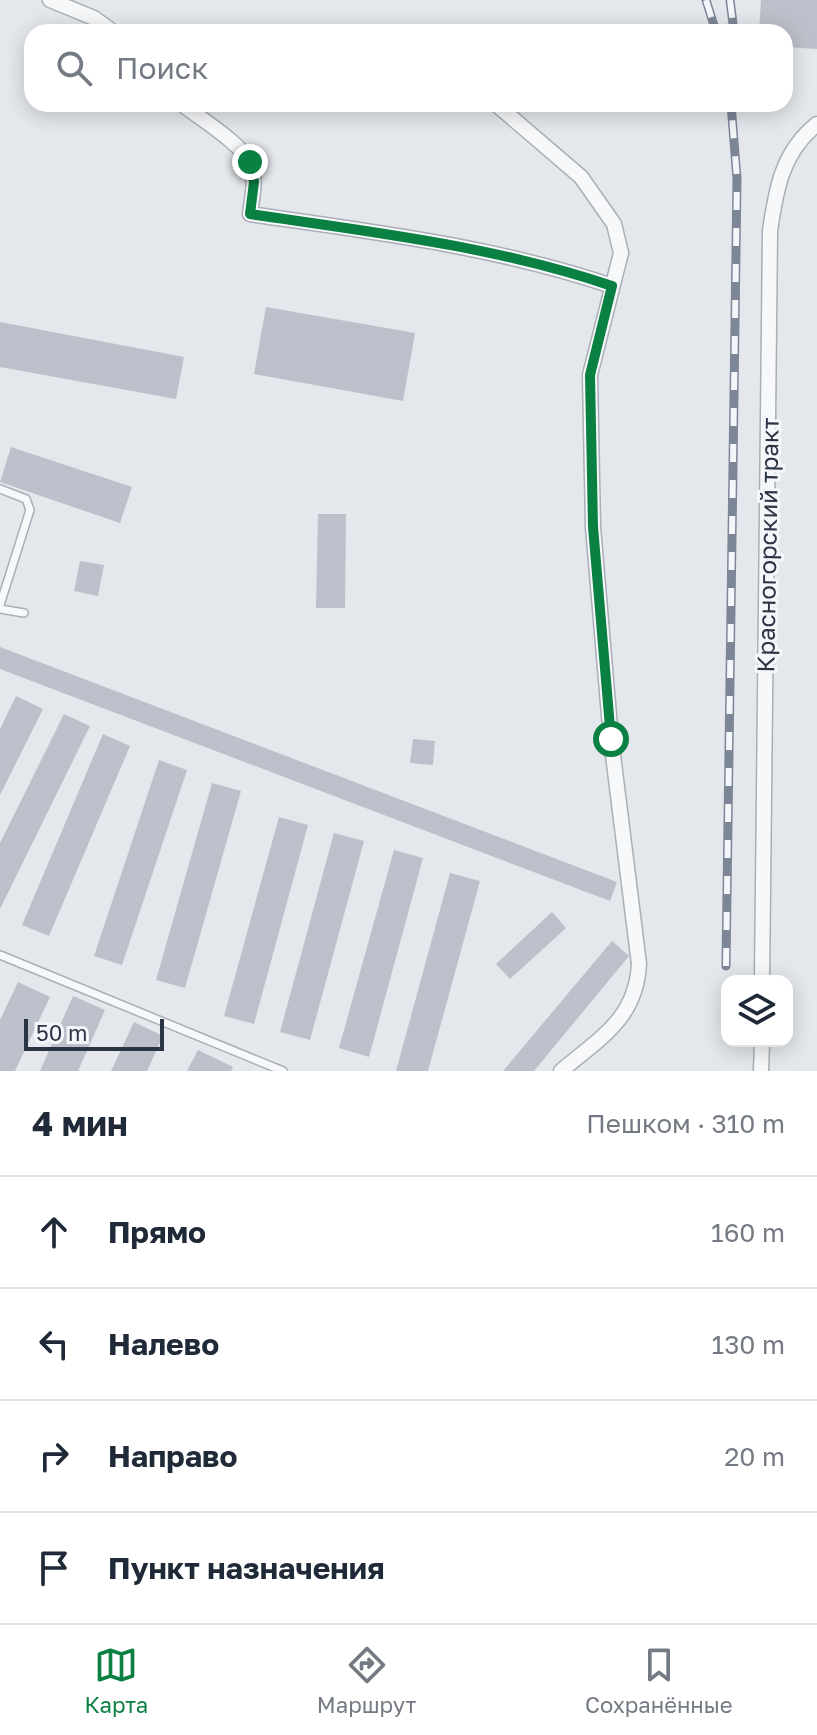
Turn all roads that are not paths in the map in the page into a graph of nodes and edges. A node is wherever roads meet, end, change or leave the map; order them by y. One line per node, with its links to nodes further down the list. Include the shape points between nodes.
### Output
1 (50, 0): 2 (street)
2 (102, 24)
3 (191, 112): 6 (street, via 250,162 250,214 459,244)
4 (505, 112): 6 (street, via 581,177 614,224 621,253)
5 (817, 124): 11 (street, Красногорский тракт, via 784,163 770,231)
6 (612, 286): 14 (street, via 590,375 593,527 639,977 638,990 621,1019)
7 (0, 489): 8 (lane, via 26,499 30,510)
8 (0, 607): 9 (lane)
9 (24, 613)
10 (0, 955): 13 (lane)
11 (762, 975)
12 (762, 1047): 15 (street)
13 (283, 1071)
14 (561, 1071)
15 (761, 1071)

